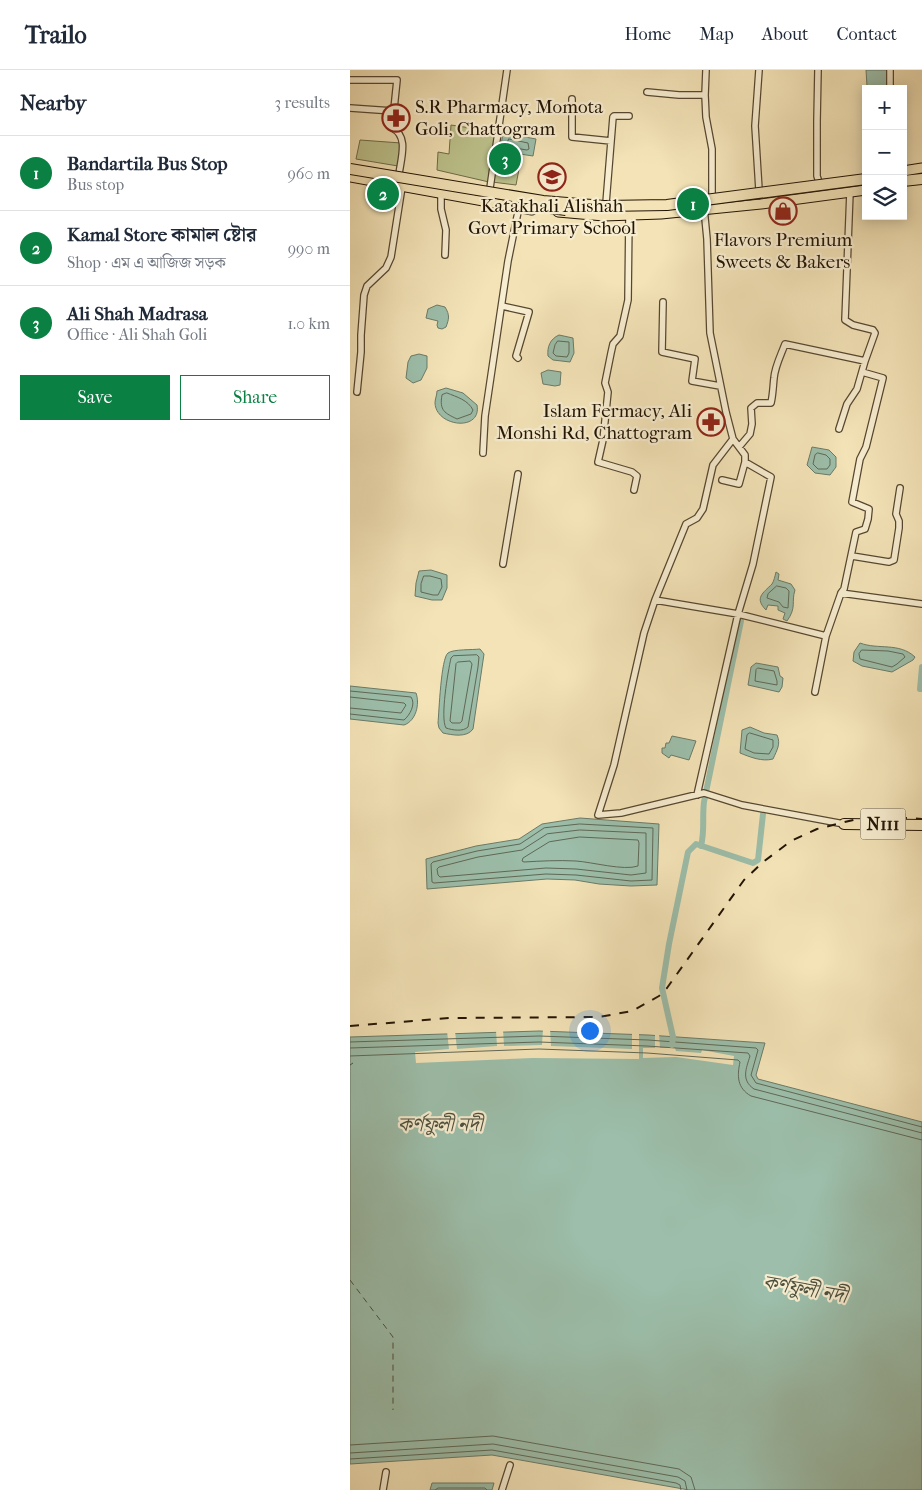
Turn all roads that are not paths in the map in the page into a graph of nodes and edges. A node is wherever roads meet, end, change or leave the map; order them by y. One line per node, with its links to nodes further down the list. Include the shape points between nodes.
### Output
1 (507, 70): 28 (street)
2 (706, 70): 9 (street)
3 (759, 70): 31 (street, via 755,126)
4 (818, 70): 25 (street)
5 (890, 70): 7 (street)
6 (350, 80): 12 (street, via 397,80)
7 (890, 85)
8 (647, 92): 9 (street)
9 (705, 95): 34 (street, via 712,149)
10 (572, 99): 14 (street, via 572,136)
11 (350, 108): 12 (street)
12 (393, 111): 20 (street, via 392,128 403,138)
13 (629, 116): 14 (street, via 613,116)
14 (611, 141): 36 (street)
15 (350, 167): 20 (main road); 23 (highway, bridge, via 542,201 604,206 667,205)
16 (922, 168): 17 (main road)
17 (907, 172)
18 (907, 173): 19 (highway)
19 (922, 173)
20 (399, 174): 28 (main road)
21 (350, 176): 27 (main road); 29 (highway, bridge, via 542,208 605,212 667,211)
22 (862, 178): 25 (main road)
23 (862, 179)
24 (922, 181): 26 (highway)
25 (819, 182): 31 (main road)
26 (907, 183)
27 (402, 187): 33 (main road); 47 (street, via 391,257 386,268 367,286 364,295)
28 (490, 188): 36 (main road)
29 (862, 188)
30 (862, 189): 32 (main road)
31 (759, 190): 34 (main road)
32 (850, 192): 38 (main road); 44 (street, via 846,320 875,333)
33 (441, 194): 37 (main road); 40 (street, via 446,230)
34 (712, 196): 35 (main road)
35 (702, 198): 36 (main road); 38 (street)
36 (606, 203)
37 (518, 207): 39 (main road); 42 (street)
38 (704, 211): 39 (main road); 46 (street, via 710,333)
39 (629, 216): 56 (street, via 628,300 620,336 610,353 605,383 608,391 603,440 598,462 636,474)
40 (445, 255)
41 (663, 302): 46 (street, via 662,352 695,359 692,381)
42 (502, 306): 43 (street, via 528,312); 51 (street, via 485,416)
43 (518, 358)
44 (865, 361): 45 (street); 50 (street, via 785,344 775,370 771,402 757,403 751,408 750,434)
45 (862, 372): 48 (street); 57 (street, via 883,378 852,495 852,502 869,509 865,529 856,532)
46 (720, 386): 49 (street)
47 (357, 392)
48 (839, 429)
49 (733, 439): 50 (street); 60 (street, via 713,465 703,509 697,518 686,524)
50 (739, 447): 52 (street, via 745,455)
51 (483, 454)
52 (745, 462): 54 (street, via 740,484); 62 (street, via 771,477 753,564)
53 (518, 474): 58 (street)
54 (722, 480)
55 (900, 488): 57 (street, via 894,560)
56 (634, 490)
57 (852, 556): 59 (street)
58 (503, 564)
59 (842, 593): 61 (street); 63 (street)
60 (655, 600): 62 (street); 65 (street, via 638,656 614,765 598,815 621,813)
61 (922, 604)
62 (738, 614): 63 (street); 65 (street)
63 (826, 636): 64 (street)
64 (814, 692)
65 (697, 795): 66 (street, via 706,793 742,805)
66 (844, 824): 67 (highway, N111)
67 (922, 825)
68 (510, 1465): 71 (street)
69 (386, 1472): 70 (street)
70 (383, 1490)
71 (502, 1490)

